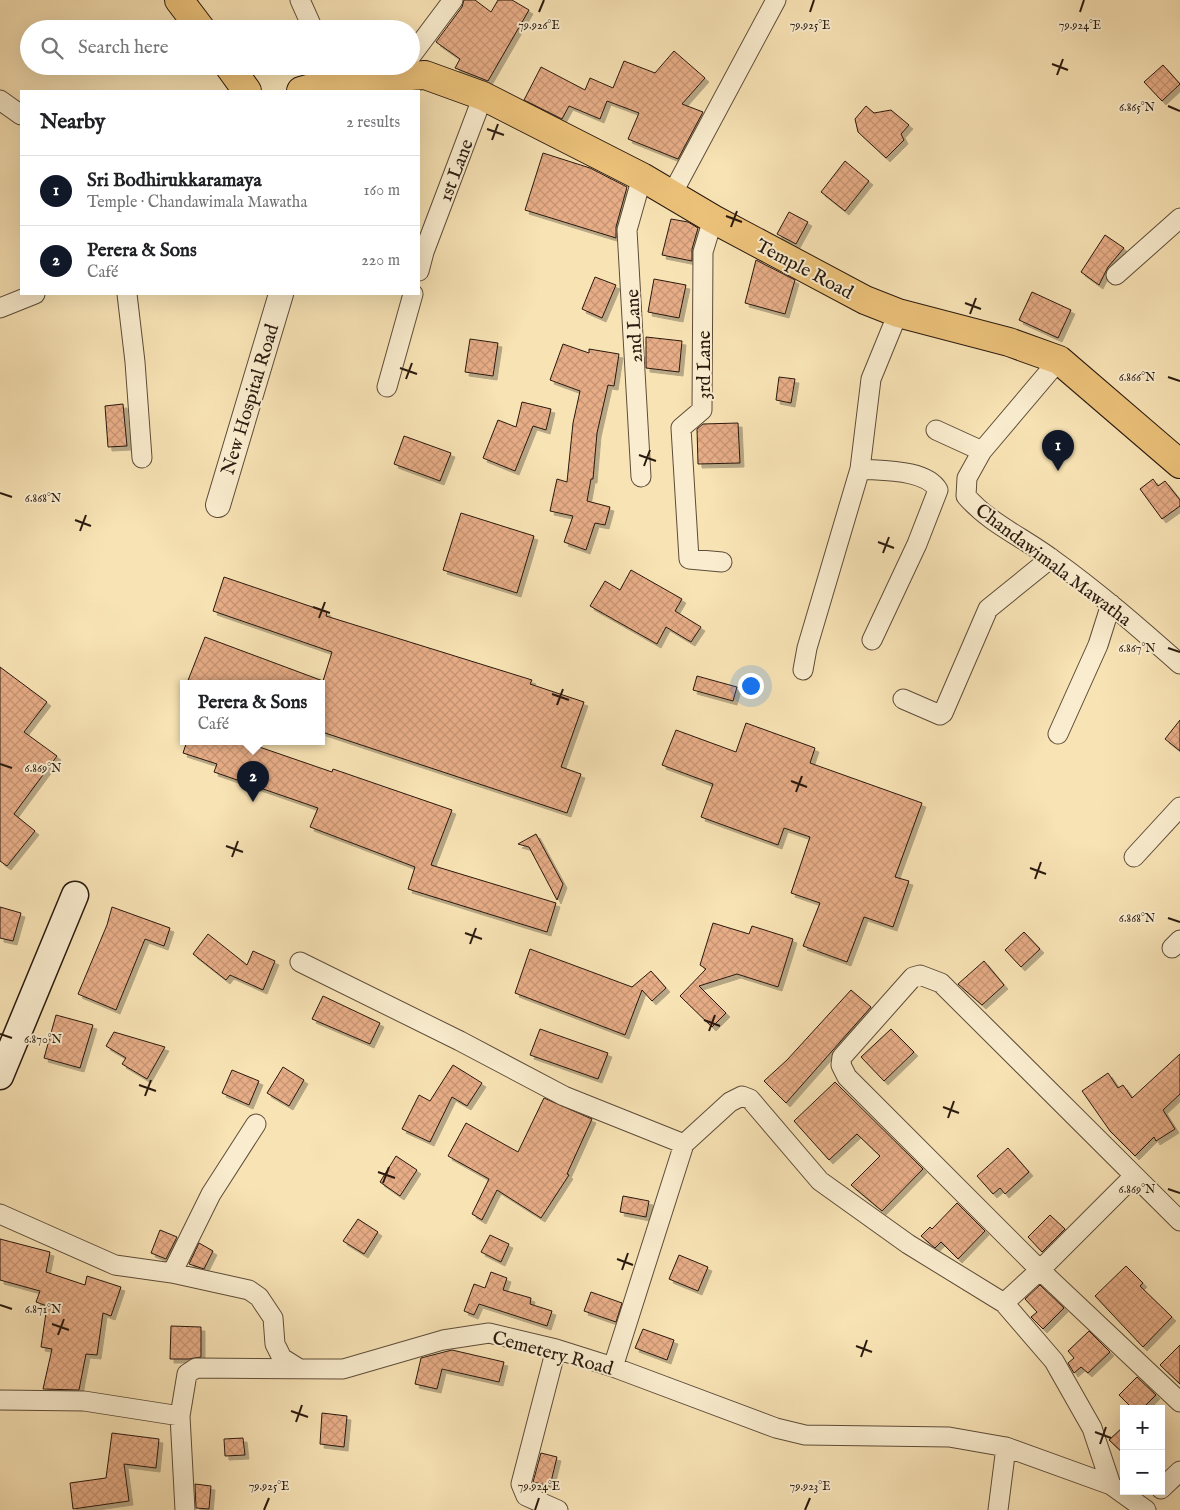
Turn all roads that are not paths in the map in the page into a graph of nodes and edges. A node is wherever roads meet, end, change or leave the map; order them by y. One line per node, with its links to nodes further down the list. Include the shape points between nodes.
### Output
1 (179, 0): 5 (main road)
2 (300, 0): 6 (street)
3 (453, 0): 7 (street)
4 (776, 0): 17 (street)
5 (194, 20)
6 (309, 20)
7 (420, 45)
8 (420, 73): 13 (main road, Temple Road)
9 (236, 75): 11 (main road)
10 (331, 75): 12 (main road, Temple Road)
11 (247, 90)
12 (303, 90)
13 (483, 96): 16 (main road, Temple Road); 20 (street, 1st Lane)
14 (0, 100): 15 (street)
15 (20, 114)
16 (642, 177): 17 (main road, Temple Road); 35 (street, 2nd Lane, via 627,230)
17 (672, 194): 19 (main road, Temple Road)
18 (1180, 218): 21 (street)
19 (714, 219): 27 (main road, Temple Road, via 865,300); 38 (street, 3rd Lane, via 703,252 702,410 681,428 689,559)
20 (420, 267)
21 (1116, 275)
22 (32, 295): 26 (street)
23 (127, 295): 32 (street)
24 (281, 295): 36 (street, New Hospital Road)
25 (413, 295): 29 (street)
26 (0, 308)
27 (898, 312): 28 (main road, Temple Road, via 1009,342); 34 (street, via 872,378)
28 (1060, 360): 31 (street, Chandawimala Mawatha); 33 (main road, Temple Road)
29 (387, 387)
30 (936, 430): 31 (street)
31 (982, 451): 37 (street, Chandawimala Mawatha, via 967,478 966,496 978,510)
32 (142, 458)
33 (1180, 464)
34 (860, 469): 40 (street, via 912,474 934,483 938,490 917,544); 42 (street)
35 (641, 477)
36 (218, 505)
37 (1051, 558): 39 (street, Chandawimala Mawatha); 43 (street, via 988,609 944,713 940,715)
38 (722, 562)
39 (1112, 604): 41 (street, Chandawimala Mawatha); 44 (street, via 1098,645)
40 (872, 640)
41 (1180, 664)
42 (803, 670)
43 (903, 699)
44 (1058, 734)
45 (1180, 808): 46 (street)
46 (1134, 857)
47 (74, 895): 49 (main road)
48 (300, 962): 51 (street, via 564,1096)
49 (0, 1076)
50 (256, 1124): 56 (street, via 211,1194)
51 (684, 1144): 57 (street, via 730,1102 742,1096 750,1099 820,1181 908,1244); 59 (street)
52 (1134, 1176): 54 (street); 55 (street); 55 (street, via 941,983 920,974 913,977 842,1057 841,1065 847,1077)
53 (0, 1214): 56 (street, via 114,1265)
54 (1180, 1221)
55 (1040, 1270): 57 (street); 62 (street)
56 (172, 1273): 60 (street, via 249,1290 259,1297 273,1318 275,1344 282,1358)
57 (1004, 1303): 67 (street, via 1054,1361 1092,1428)
58 (556, 1349): 59 (street, Cemetery Road); 60 (street, Cemetery Road, via 489,1333 443,1340 343,1369); 71 (street, via 521,1484 526,1496)
59 (613, 1367): 64 (street, Cemetery Road, via 776,1428 805,1435 949,1437)
60 (298, 1368): 63 (street, Cemetery Road, via 196,1368 187,1374)
61 (0, 1400): 63 (street, via 84,1401)
62 (1180, 1402)
63 (180, 1416): 70 (street, Cemetery Road)
64 (1006, 1447): 67 (street, Cemetery Road); 72 (street)
65 (1180, 1471): 66 (street)
66 (1165, 1484)
67 (1111, 1485): 69 (street, Cemetery Road)
68 (1155, 1495): 69 (street)
69 (1144, 1508)
70 (185, 1510)
71 (558, 1510)
72 (998, 1510)

